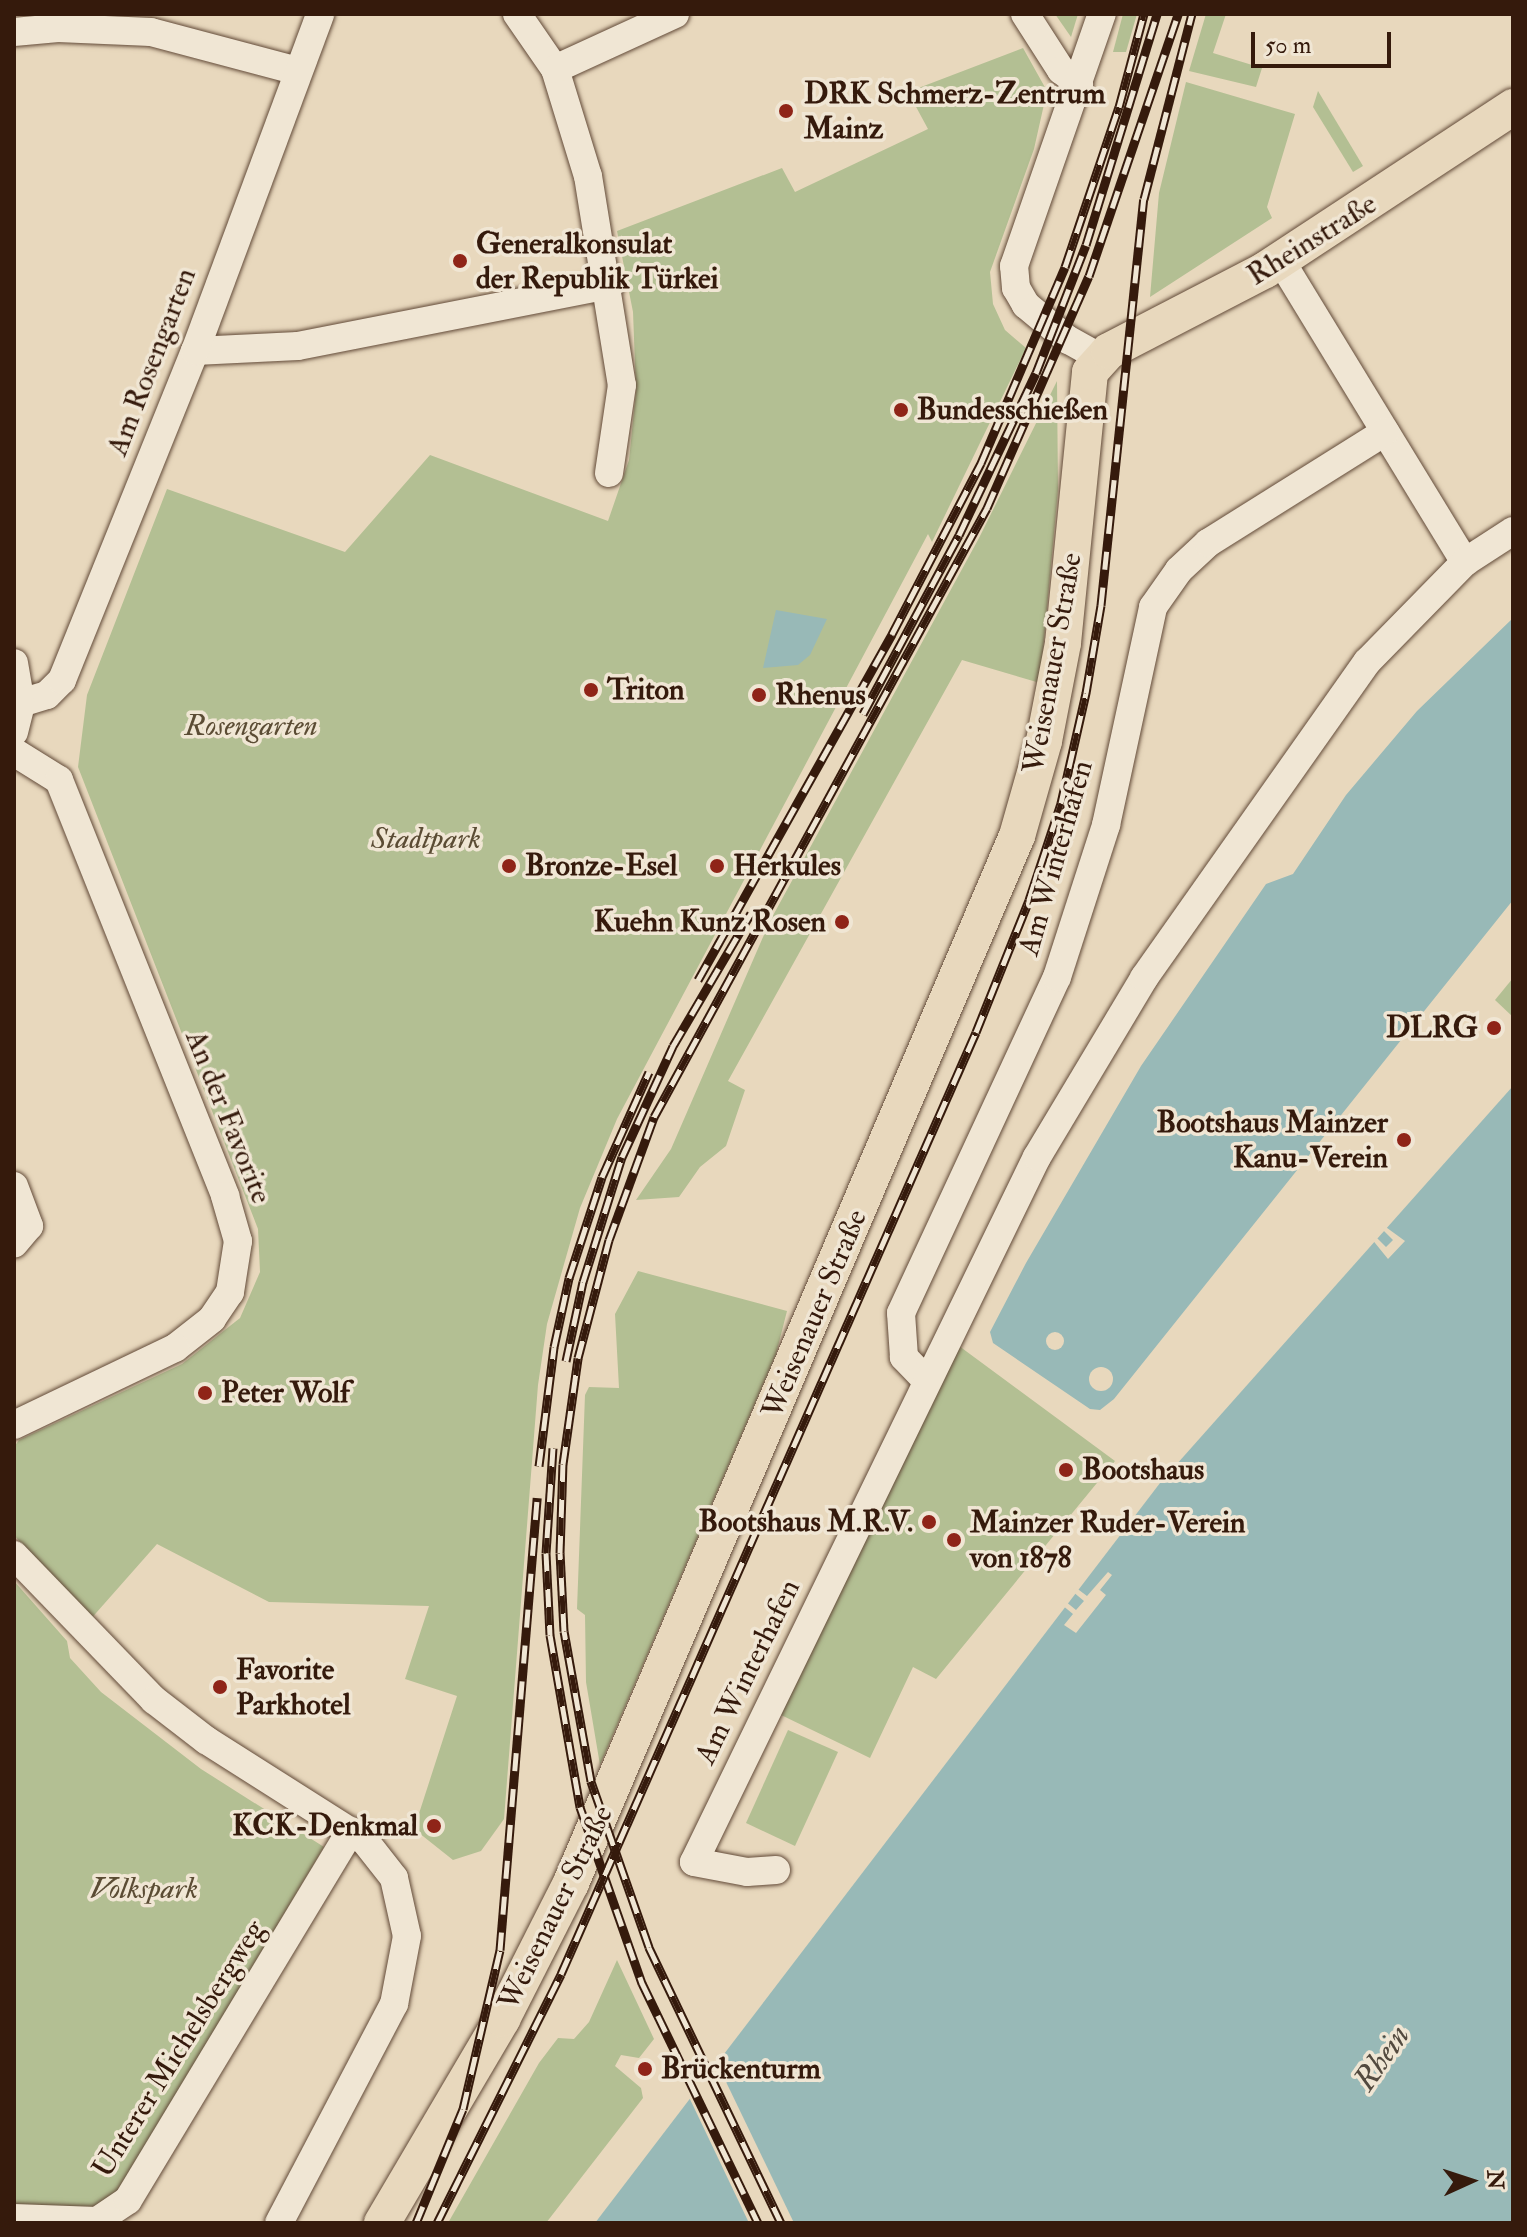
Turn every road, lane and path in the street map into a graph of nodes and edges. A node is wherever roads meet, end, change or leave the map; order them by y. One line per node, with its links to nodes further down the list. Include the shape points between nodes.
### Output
1 (320, 14): 8 (street, Am Rosengarten)
2 (517, 14): 7 (street)
3 (675, 14): 7 (street)
4 (1102, 14): 9 (street)
5 (1029, 20): 9 (street, via 1061,70)
6 (14, 32): 8 (street, via 151,32)
7 (555, 69): 12 (street, via 576,126)
8 (298, 71): 13 (street, Am Rosengarten)
9 (1079, 84): 14 (street, via 1016,251 1014,277 1020,298 1038,316)
10 (1513, 107): 11 (main road, Rheinstraße)
11 (1273, 265): 14 (main road, Rheinstraße); 15 (street)
12 (610, 285): 13 (street, via 298,346); 16 (street, via 622,385)
13 (195, 351): 20 (street, Am Rosengarten, via 62,680 47,695)
14 (1101, 358): 32 (main road, Weisenauer Straße, via 1090,372 1084,396 1071,579 1058,672 1017,836 571,1883 502,2019)
15 (1384, 431): 18 (street); 25 (street, Am Winterhafen, via 1208,543 1179,570 1153,607 1106,825 1057,977 901,1313 904,1357)
16 (609, 473)
17 (1513, 531): 18 (street, Am Winterhafen)
18 (1465, 562): 25 (street, Am Winterhafen, via 1367,662 1144,978 1037,1157)
19 (14, 663): 20 (street)
20 (17, 705): 21 (street)
21 (14, 732)
22 (14, 752): 26 (street, An der Favorite, via 59,780 225,1196 238,1241 230,1292 212,1319 175,1348)
23 (14, 1186): 24 (street, via 29,1226)
24 (14, 1244)
25 (926, 1380): 29 (street, Am Winterhafen, via 694,1862 747,1872)
26 (14, 1425)
27 (14, 1555): 28 (street, via 108,1656 179,1720)
28 (351, 1831): 30 (street, Unterer Michelsbergweg, via 128,2200 97,2221); 31 (street, via 387,1866 401,1897 407,1936 401,1980 373,2052)
29 (776, 1870)
30 (14, 2218)
31 (279, 2223)
32 (382, 2223)

